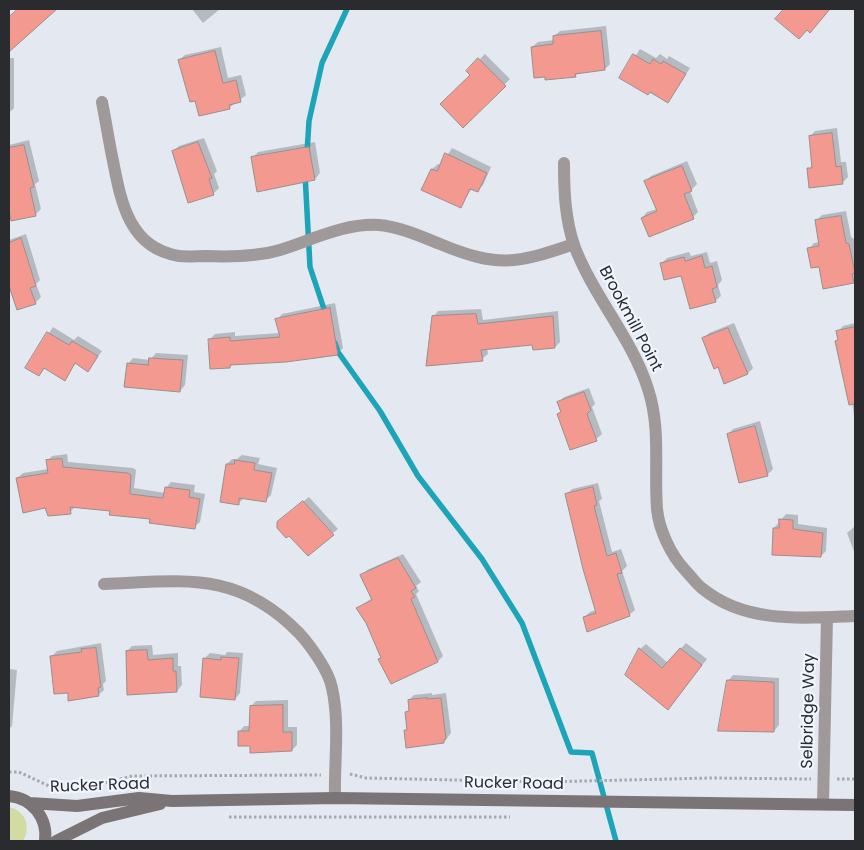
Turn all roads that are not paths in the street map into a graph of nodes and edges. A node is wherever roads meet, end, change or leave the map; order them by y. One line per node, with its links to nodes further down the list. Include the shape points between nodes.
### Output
1 (102, 102): 3 (street, via 122,205 131,224 160,250 179,256 235,257 278,250 343,228 378,225 408,231 471,257 502,262 531,259)
2 (564, 163): 3 (street, Brookmill Point, via 564,203)
3 (574, 244): 6 (street, Brookmill Point, via 586,273 649,389 657,430 657,511 664,537 678,562 703,590 738,609 772,617)
4 (104, 584): 8 (street, via 196,581 240,591 279,613 310,644 332,686 336,727)
5 (855, 616): 6 (street, Brookmill Point)
6 (826, 617): 11 (street, Selbridge Way)
7 (9, 796): 10 (main road, Rucker Road)
8 (335, 798): 9 (main road, Rucker Road); 11 (main road, Rucker Road)
9 (172, 801): 10 (main road, Rucker Road, via 139,798 77,806); 14 (main road, Rucker Road, via 102,818)
10 (30, 804): 13 (main road, via 43,821)
11 (824, 804): 12 (main road, Rucker Road)
12 (855, 805)
13 (45, 841)
14 (56, 841)

